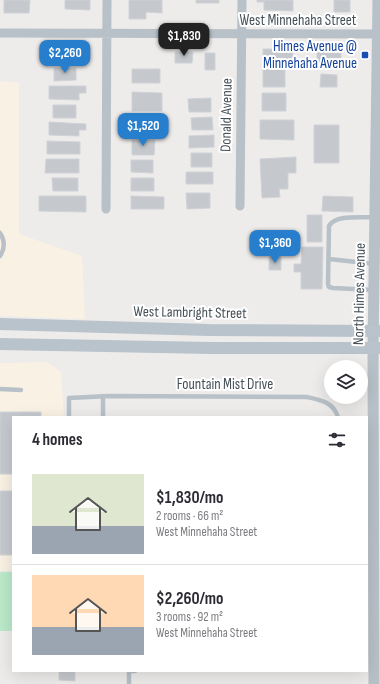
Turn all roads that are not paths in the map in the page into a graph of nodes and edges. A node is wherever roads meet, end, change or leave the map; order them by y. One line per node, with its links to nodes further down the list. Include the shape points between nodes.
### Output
1 (107, 0): 5 (street)
2 (242, 0): 6 (street, Donald Avenue)
3 (378, 0): 7 (street, North Himes Avenue)
4 (0, 33): 5 (street, West Minnehaha Street)
5 (107, 34): 6 (street, West Minnehaha Street); 9 (street)
6 (241, 34): 7 (street, West Minnehaha Street); 8 (street, Donald Avenue)
7 (379, 34): 10 (street, North Himes Avenue)
8 (240, 206)
9 (106, 208)
10 (375, 217): 13 (lane, via 334,220 329,226); 14 (street, North Himes Avenue)
11 (0, 233): 12 (lane, via 4,240)
12 (0, 256)
13 (329, 259): 14 (lane); 15 (lane, via 329,287)
14 (374, 264): 15 (street, North Himes Avenue)
15 (374, 290): 17 (street, North Himes Avenue)
16 (0, 324): 17 (main road, West Lambright Street, via 209,330)
17 (377, 330): 19 (street, North Himes Avenue)
18 (0, 344): 19 (main road)
19 (377, 348): 26 (street, North Himes Avenue)
20 (0, 389): 21 (lane)
21 (21, 390)
22 (103, 396): 23 (lane, Fountain Mist Drive, via 69,398); 24 (lane); 25 (lane, Fountain Mist Drive, via 307,397 329,404 335,408)
23 (69, 416)
24 (103, 416)
25 (338, 416)
26 (377, 431): 27 (street, North Himes Avenue)
27 (370, 521): 28 (street, North Himes Avenue)
28 (377, 545): 29 (street, North Himes Avenue)
29 (374, 665): 32 (street, North Himes Avenue)
30 (129, 672): 31 (lane)
31 (129, 684)
32 (374, 684)

